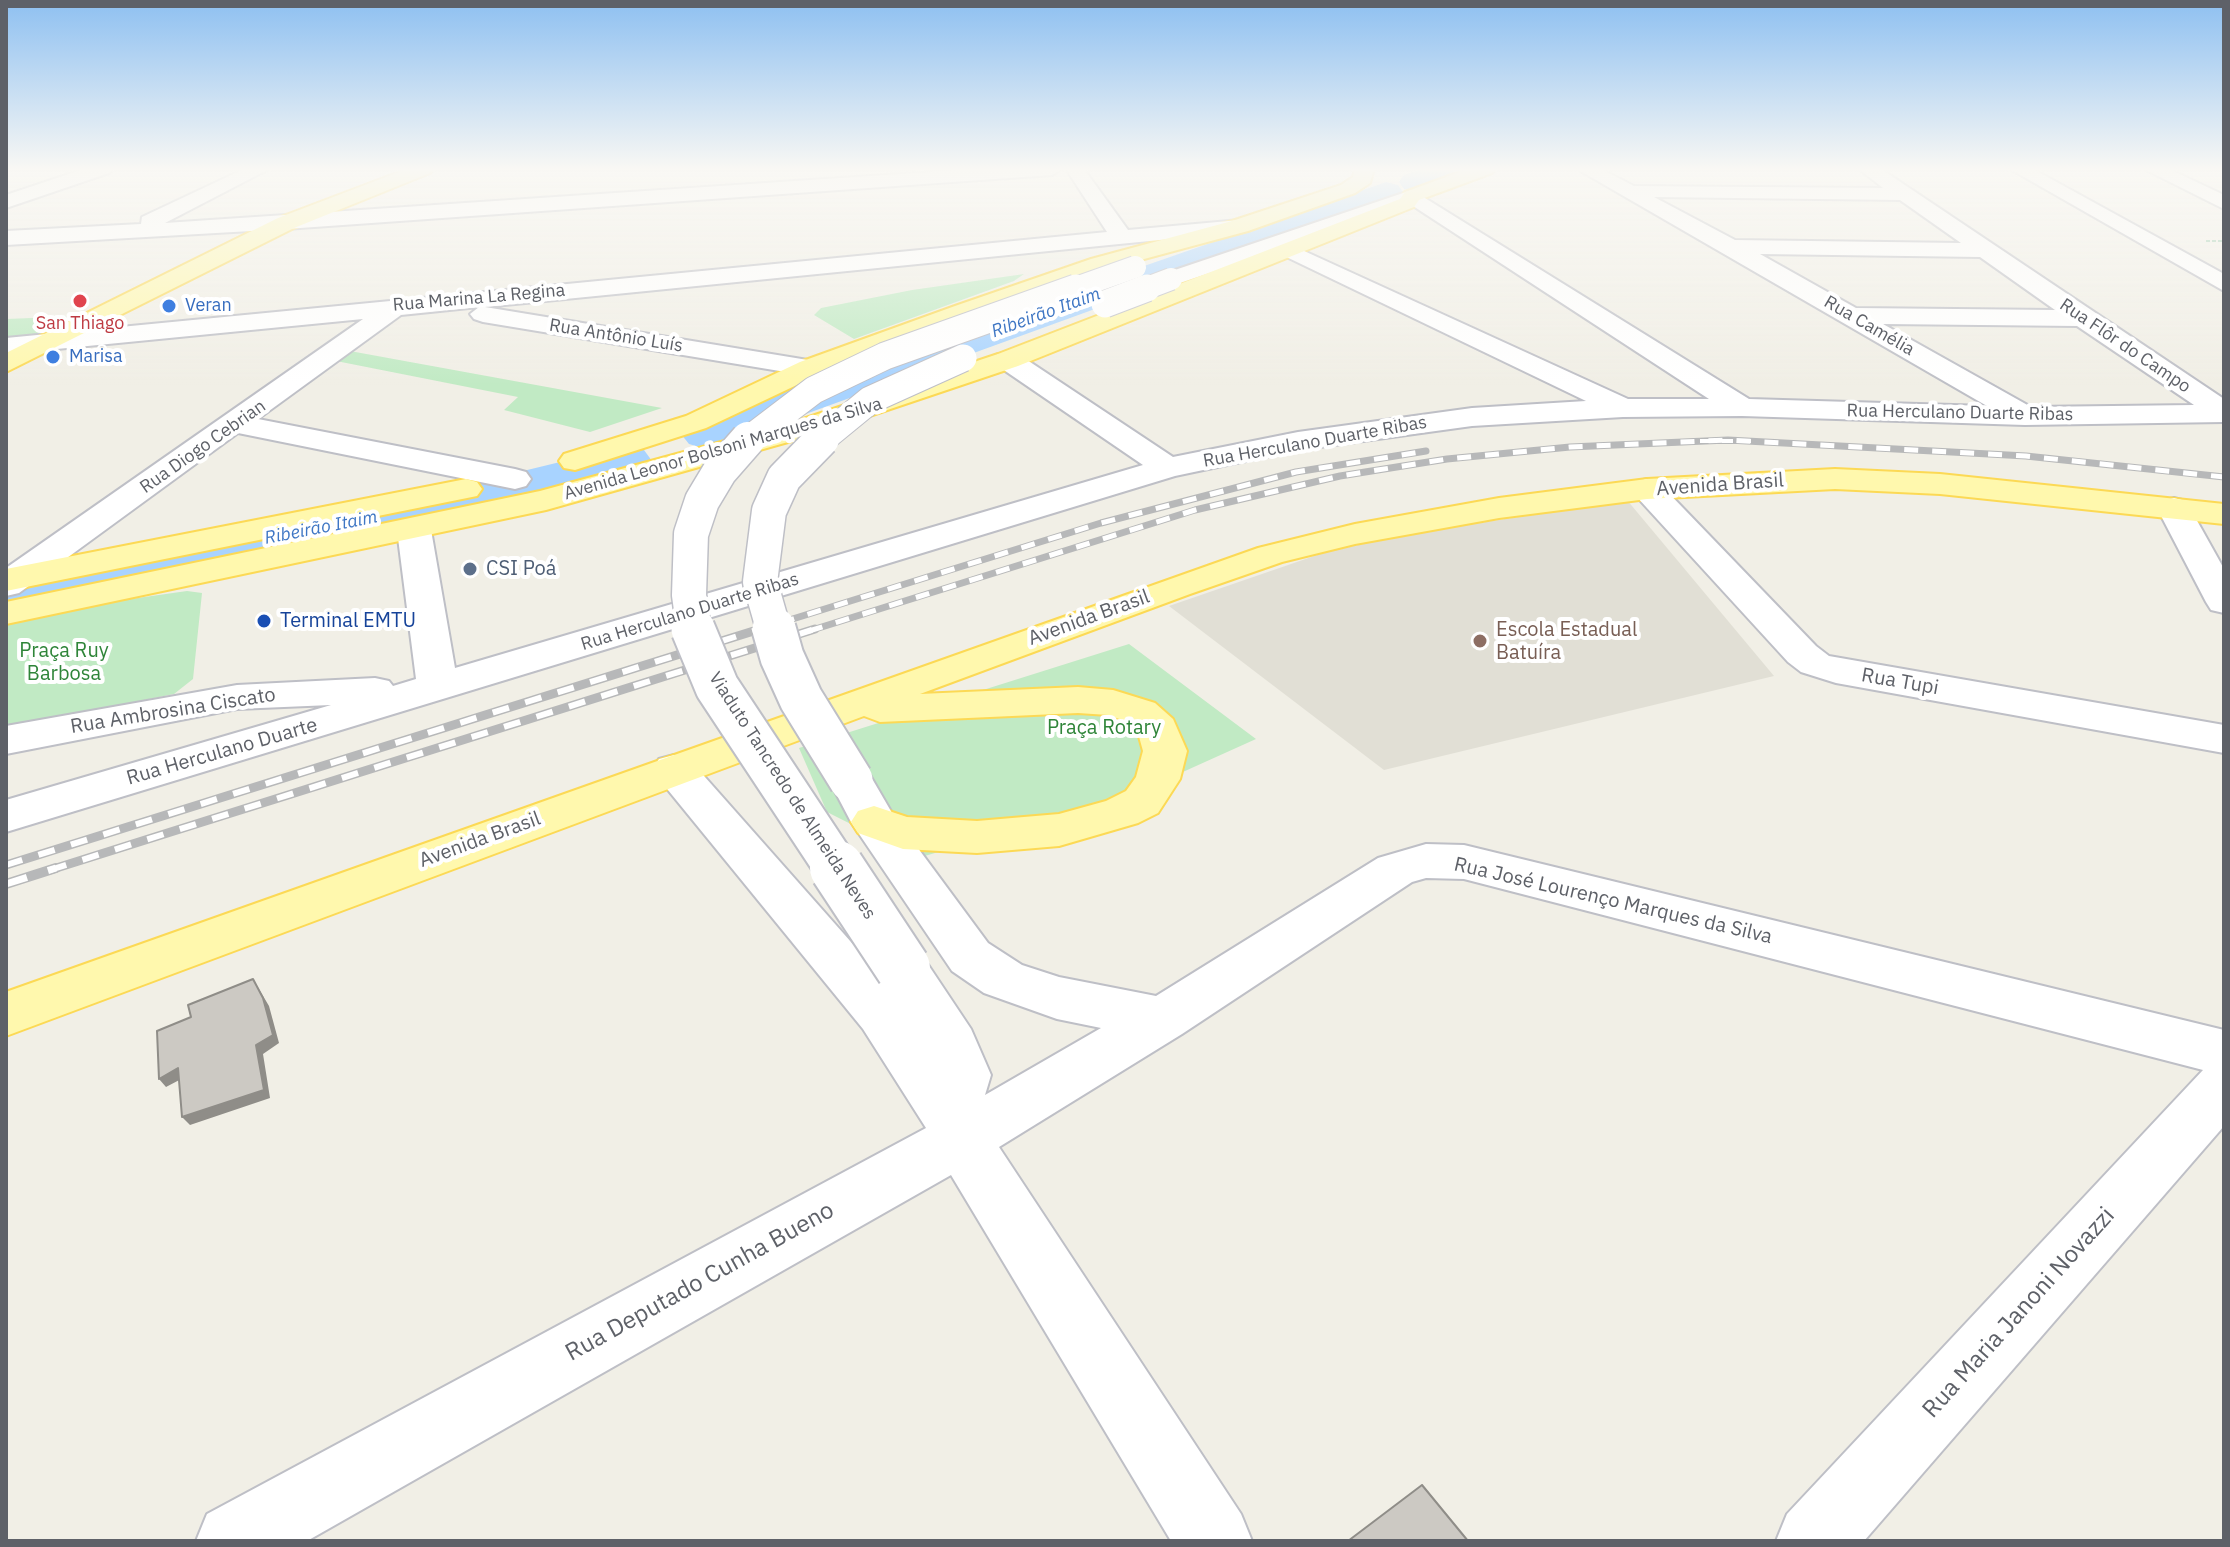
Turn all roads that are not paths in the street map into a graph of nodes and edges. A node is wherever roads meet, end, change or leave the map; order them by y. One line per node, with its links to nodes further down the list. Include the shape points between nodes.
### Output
1 (249, 241): 17 (main road)
2 (1133, 241): 14 (street)
3 (1198, 241): 14 (main road)
4 (1210, 241): 14 (street, Avenida Leonor Bolsoni Marques da Silva)
5 (1307, 241): 12 (main road, Avenida Leonor Bolsoni Marques da Silva)
6 (1481, 241): 26 (street)
7 (1721, 241): 10 (street, Rua Camélia)
8 (1972, 241): 13 (street, Rua Flôr do Campo)
9 (2148, 241): 15 (street)
10 (1731, 247): 13 (street); 19 (street, Rua Camélia)
11 (1089, 250): 14 (street, Rua Marina La Regina); 16 (street, Rua Marina La Regina); 25 (main road, Avenida Leonor Bolsoni Marques da Silva)
12 (1284, 250): 23 (main road, Avenida Leonor Bolsoni Marques da Silva); 27 (street)
13 (1985, 250): 20 (street, Rua Flôr do Campo)
14 (1147, 258): 49 (street, bridge, via 870,400 784,478 769,511 760,582 782,657 801,699); 55 (street, Viaduto Tancredo de Almeida Neves, bridge, via 885,356 814,390 753,434 720,471 691,534 694,634 717,687 944,1029 963,1075)
15 (2224, 284)
16 (410, 305): 21 (street, Rua Marina La Regina); 25 (street, Rua Antônio Luís); 31 (street, Rua Diogo Cebrian)
17 (115, 307): 18 (street); 21 (main road)
18 (53, 312)
19 (1853, 316): 20 (street); 29 (street, Rua Camélia)
20 (2083, 318): 28 (street, Rua Flôr do Campo)
21 (49, 341): 22 (street, Rua Marina La Regina); 24 (main road)
22 (6, 346)
23 (1008, 360): 33 (main road, Avenida Leonor Bolsoni Marques da Silva); 34 (street)
24 (6, 364)
25 (810, 368): 30 (main road, Avenida Leonor Bolsoni Marques da Silva)
26 (1742, 407): 27 (street, Rua Herculano Duarte Ribas); 29 (street, Rua Herculano Duarte Ribas)
27 (1623, 408): 34 (street, Rua Herculano Duarte Ribas, via 1400,426)
28 (2224, 412): 29 (street, Rua Herculano Duarte Ribas)
29 (2025, 416)
30 (696, 422): 32 (main road, Avenida Leonor Bolsoni Marques da Silva); 33 (main road, via 688,439)
31 (236, 424): 36 (street); 41 (street, Rua Diogo Cebrian)
32 (621, 449): 35 (main road, via 661,448 668,461); 36 (main road, Avenida Leonor Bolsoni Marques da Silva)
33 (719, 452): 35 (main road, Avenida Leonor Bolsoni Marques da Silva)
34 (1168, 468): 43 (street, Rua Herculano Duarte Ribas)
35 (661, 469): 40 (main road, Avenida Leonor Bolsoni Marques da Silva)
36 (515, 479): 41 (main road, Avenida Leonor Bolsoni Marques da Silva)
37 (1647, 489): 38 (main road, Avenida Brasil, via 1835,479); 45 (main road, Avenida Brasil, via 1470,513 1270,555); 46 (street, Rua Tupi, via 1815,664)
38 (2174, 508): 39 (main road, Avenida Brasil); 42 (street)
39 (2224, 514)
40 (414, 530): 41 (main road, Avenida Leonor Bolsoni Marques da Silva); 43 (street)
41 (8, 590)
42 (2224, 602)
43 (438, 689): 44 (street, Rua Ambrosina Ciscato, via 306,692); 50 (street, Rua Herculano Duarte)
44 (190, 704): 47 (street, Rua Ambrosina Ciscato); 50 (street, via 96,772)
45 (838, 710): 48 (main road, Avenida Brasil); 49 (main road, via 1113,703 1140,712 1158,728 1165,751 1158,779 1142,802 1059,830 977,837 903,833)
46 (2224, 739)
47 (6, 740)
48 (674, 769): 51 (main road, Avenida Brasil); 55 (street, via 882,1014)
49 (862, 801): 52 (street, via 970,957 981,965 1003,979 1057,998)
50 (25, 810)
51 (6, 1014)
52 (1163, 1019): 53 (street, Rua José Lourenço Marques da Silva, via 1395,870 1426,861 1464,862); 55 (street, Rua Deputado Cunha Bueno)
53 (2224, 1053)
54 (2224, 1086): 58 (street, Rua Maria Janoni Novazzi)
55 (955, 1127): 56 (street, Rua Deputado Cunha Bueno); 57 (street)
56 (234, 1541)
57 (1214, 1541)
58 (1814, 1541)

